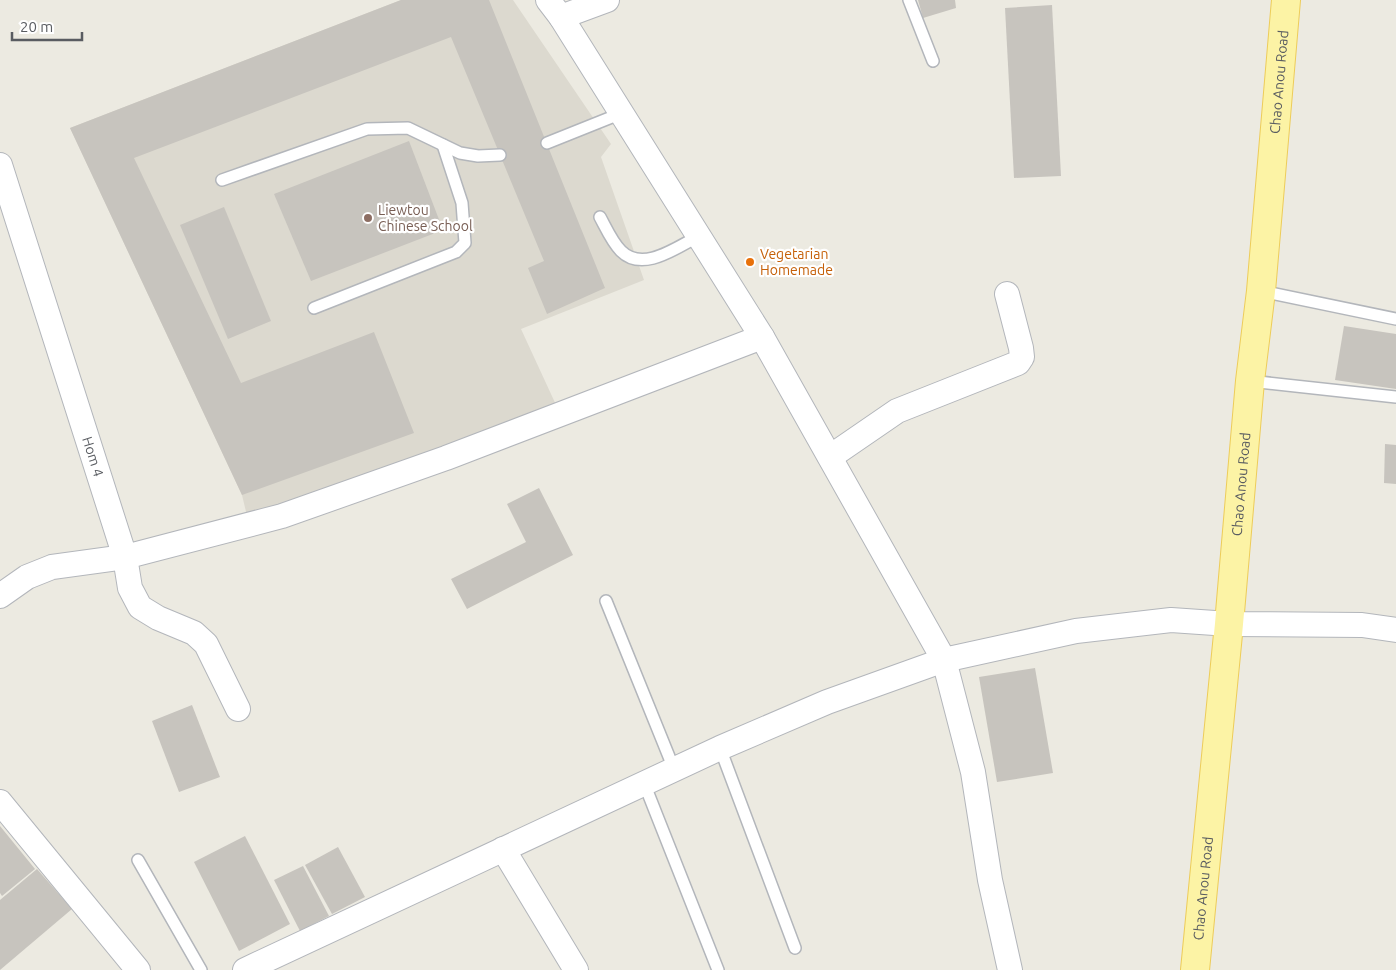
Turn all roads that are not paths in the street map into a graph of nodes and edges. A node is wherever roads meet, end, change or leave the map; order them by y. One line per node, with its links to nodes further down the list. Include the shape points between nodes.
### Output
1 (606, 0): 4 (street)
2 (909, 0): 5 (lane)
3 (1286, 0): 14 (main road, Chao Anou Road)
4 (555, 8): 6 (street)
5 (933, 61)
6 (622, 113): 7 (lane); 13 (street)
7 (547, 143)
8 (443, 145): 9 (lane, via 460,153); 11 (lane, via 408,128 367,129); 16 (lane, via 462,203 465,242 456,252)
9 (500, 155)
10 (0, 165): 22 (street, Hom 4)
11 (222, 180)
12 (600, 217): 13 (lane, via 621,251 633,258 658,257)
13 (699, 236): 18 (street)
14 (1261, 291): 17 (lane); 19 (main road, Chao Anou Road)
15 (1007, 294): 21 (street, via 1021,348 1022,357 1018,363 897,411)
16 (314, 308)
17 (1396, 319)
18 (762, 337): 21 (street); 22 (street, via 446,458 282,516)
19 (1250, 381): 20 (lane); 25 (main road, Chao Anou Road)
20 (1396, 397)
21 (830, 457): 27 (street)
22 (125, 557): 23 (street, via 52,567 27,577); 28 (street, Hom 4, via 130,588 140,607 194,633 206,644)
23 (0, 596)
24 (606, 601): 30 (lane)
25 (1229, 624): 26 (street, via 1362,625); 27 (street, via 1171,620 1085,630); 42 (main road, Chao Anou Road)
26 (1396, 630)
27 (944, 660): 29 (street, via 827,702); 41 (street, via 973,772 990,880)
28 (238, 709)
29 (720, 748): 30 (street); 35 (lane)
30 (674, 769): 31 (street)
31 (644, 783): 33 (street); 40 (lane)
32 (0, 802): 36 (street)
33 (503, 849): 38 (street); 39 (street)
34 (138, 860): 37 (lane)
35 (796, 948)
36 (138, 970)
37 (201, 970)
38 (245, 970)
39 (576, 970)
40 (718, 970)
41 (1010, 970)
42 (1195, 970)

